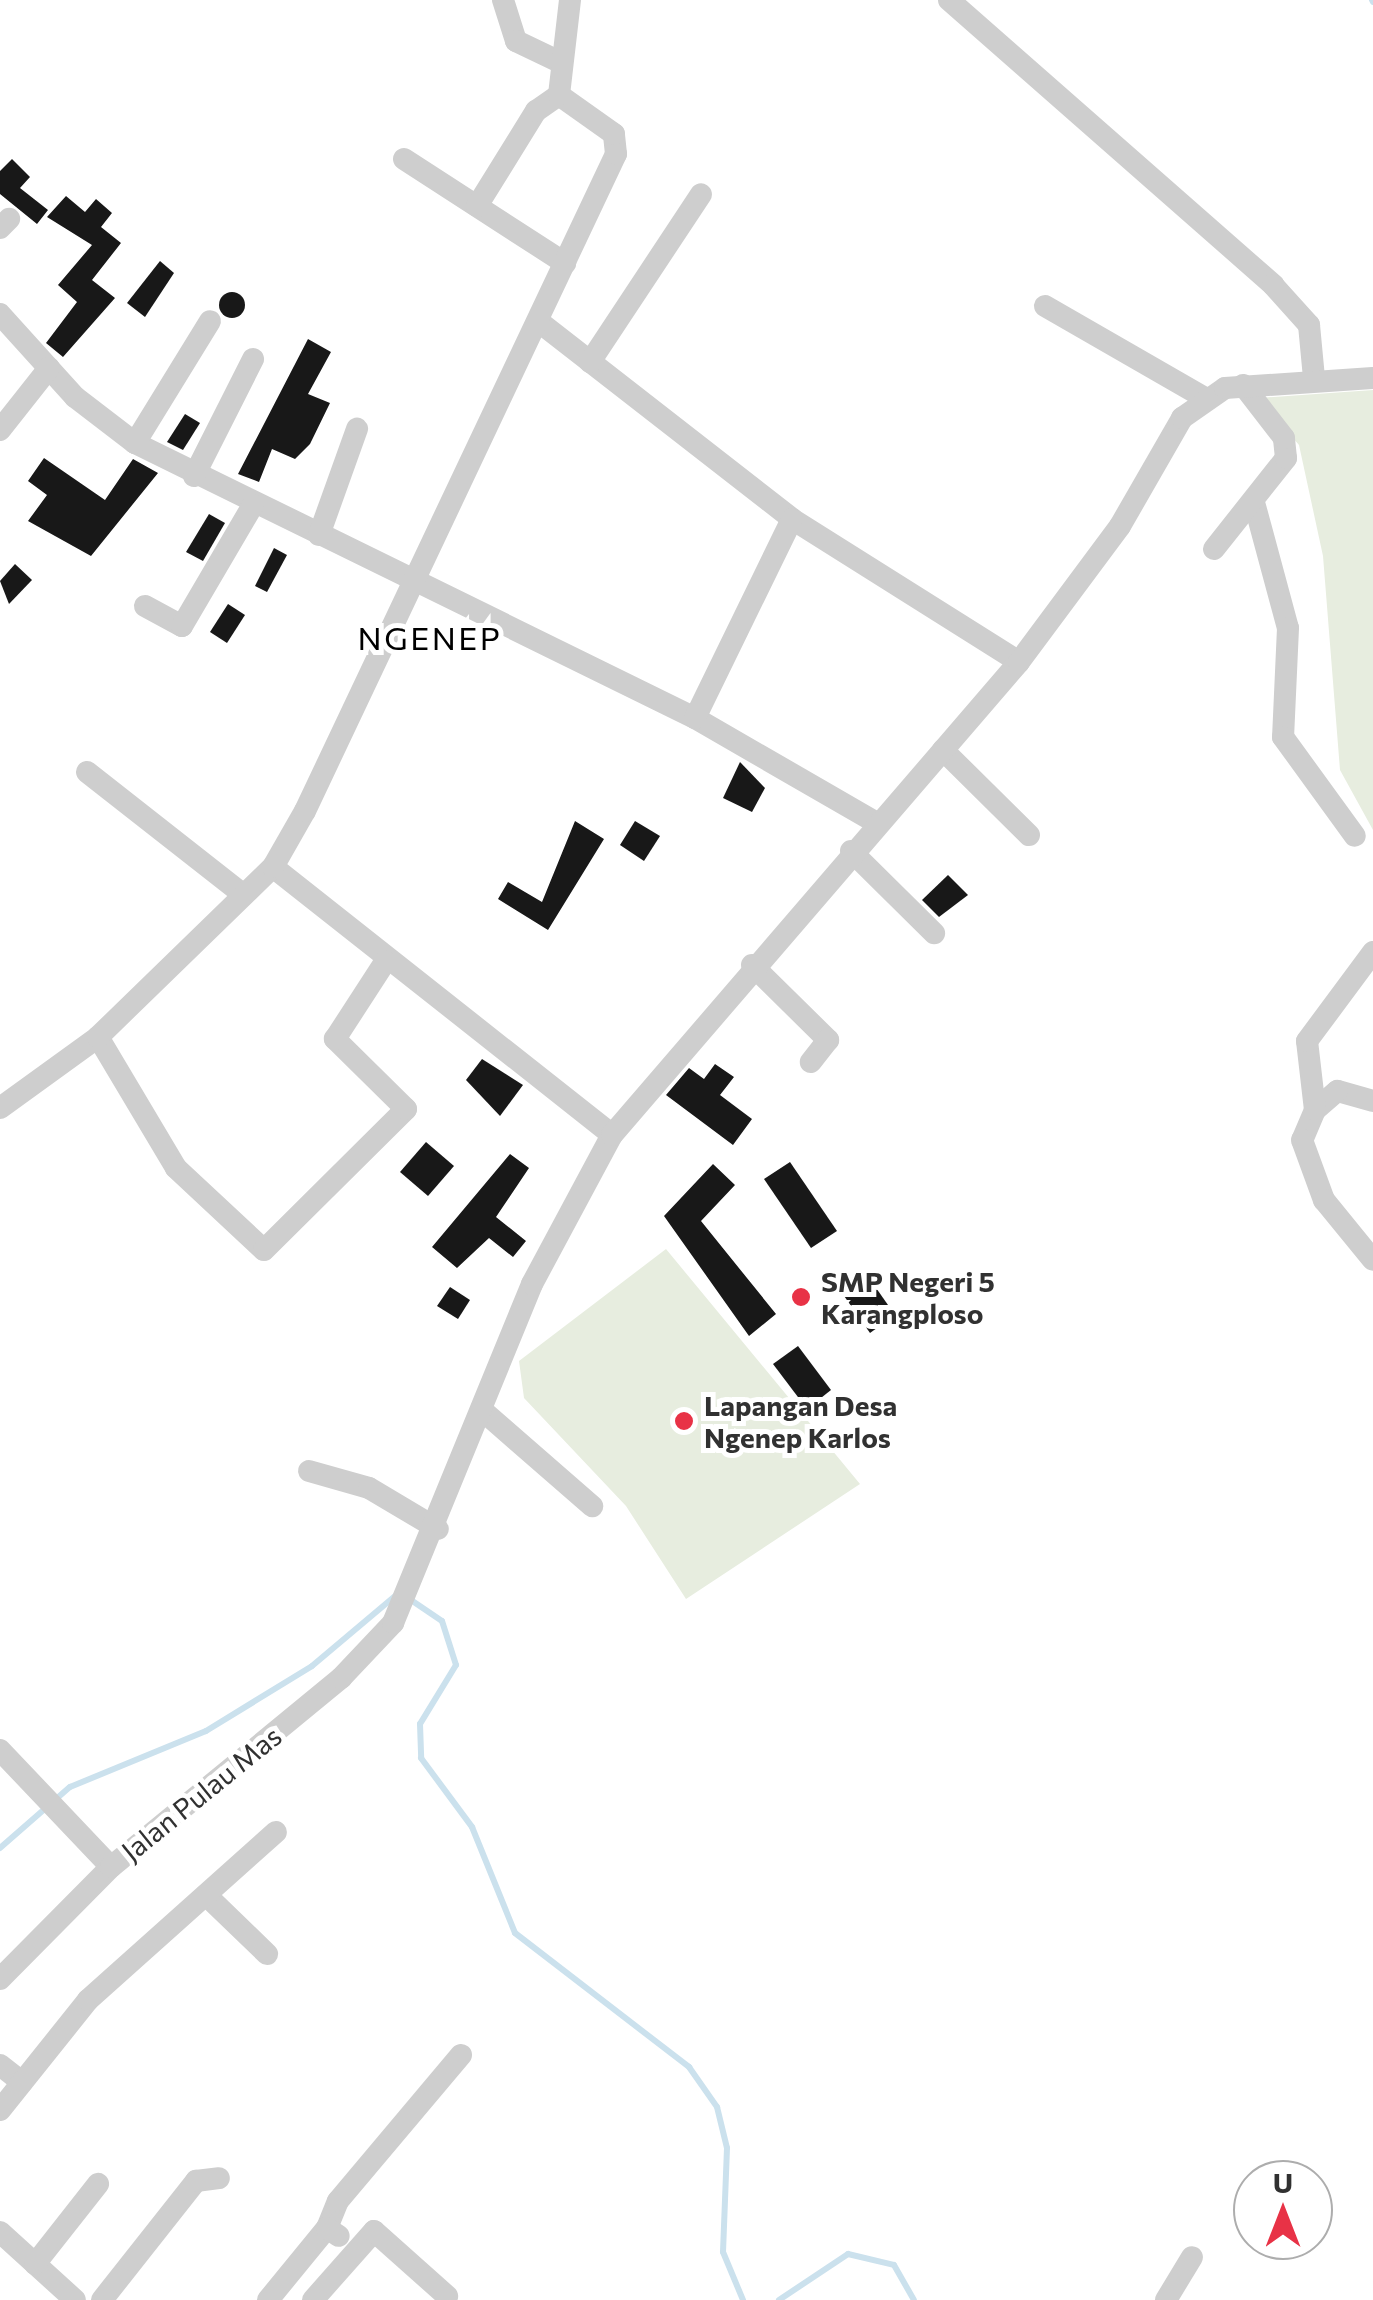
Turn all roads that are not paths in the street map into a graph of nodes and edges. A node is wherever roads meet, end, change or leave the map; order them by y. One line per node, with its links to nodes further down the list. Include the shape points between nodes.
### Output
1 (503, 0): 4 (street, via 516,41)
2 (570, 0): 4 (street)
3 (948, 0): 17 (street, via 1274,285 1309,325)
4 (562, 64): 5 (street)
5 (559, 95): 8 (street, via 536,111); 9 (street, via 618,142)
6 (404, 158): 8 (street)
7 (701, 194): 15 (street)
8 (477, 206): 9 (street)
9 (565, 263): 12 (street)
10 (1045, 306): 20 (street)
11 (0, 314): 16 (street)
12 (538, 320): 15 (street); 30 (street)
13 (210, 321): 23 (street)
14 (254, 360): 24 (street)
15 (590, 362): 27 (street)
16 (49, 368): 22 (street); 23 (street)
17 (1314, 378): 18 (street); 19 (street)
18 (1373, 378)
19 (1243, 385): 20 (street); 26 (street, via 1286,444 1278,478)
20 (1205, 398): 32 (street, Jalan Pulau Mas, via 1182,418 1120,526)
21 (357, 429): 28 (street)
22 (0, 430)
23 (134, 442): 24 (street)
24 (194, 476): 25 (street)
25 (253, 505): 28 (street); 31 (street, via 182,626)
26 (1255, 506): 29 (street); 38 (street, via 1286,615 1284,737)
27 (792, 519): 32 (street); 33 (street)
28 (319, 535): 30 (street)
29 (1214, 549)
30 (414, 580): 33 (street); 40 (street)
31 (144, 606)
32 (1020, 662): 34 (street, Jalan Pulau Mas)
33 (696, 718): 36 (street)
34 (944, 750): 36 (street, Jalan Pulau Mas); 37 (street)
35 (87, 772): 41 (street)
36 (877, 823): 39 (street, Jalan Pulau Mas)
37 (1029, 835)
38 (1355, 836)
39 (851, 852): 42 (street); 45 (street, Jalan Pulau Mas)
40 (274, 868): 41 (street); 44 (street)
41 (244, 895): 46 (street)
42 (934, 934)
43 (1373, 952): 48 (street, via 1314,1026)
44 (386, 962): 46 (street, via 335,1039 406,1109 264,1250 176,1168); 53 (street)
45 (752, 965): 47 (street, via 828,1040); 53 (street, Jalan Pulau Mas)
46 (98, 1037): 51 (street)
47 (811, 1062)
48 (1304, 1068): 49 (street); 52 (street)
49 (1337, 1092): 50 (street); 52 (street)
50 (1370, 1093)
51 (0, 1108)
52 (1314, 1110): 54 (street, via 1302,1140 1311,1172)
53 (612, 1135): 55 (street, Jalan Pulau Mas, via 532,1284)
54 (1373, 1260)
55 (483, 1410): 57 (street); 58 (street, Jalan Pulau Mas)
56 (309, 1471): 58 (street, via 369,1488)
57 (592, 1506)
58 (438, 1530): 61 (street, Jalan Pulau Mas, via 401,1608 352,1668)
59 (0, 1750): 61 (street)
60 (276, 1832): 62 (street)
61 (110, 1867): 64 (street, Jalan Pulau Mas)
62 (206, 1895): 63 (street); 67 (street, via 88,2000)
63 (267, 1954)
64 (0, 1979)
65 (461, 2055): 71 (street, via 338,2201)
66 (0, 2064): 67 (street)
67 (22, 2082): 68 (street)
68 (0, 2110)
69 (219, 2178): 78 (street, via 196,2181)
70 (98, 2184): 75 (street)
71 (327, 2228): 73 (street); 79 (street)
72 (0, 2232): 75 (street)
73 (353, 2248): 77 (street, via 378,2232); 80 (street)
74 (1192, 2257): 81 (street)
75 (36, 2264): 76 (street)
76 (65, 2296)
77 (448, 2296)
78 (102, 2300)
79 (268, 2300)
80 (313, 2300)
81 (1166, 2300)

